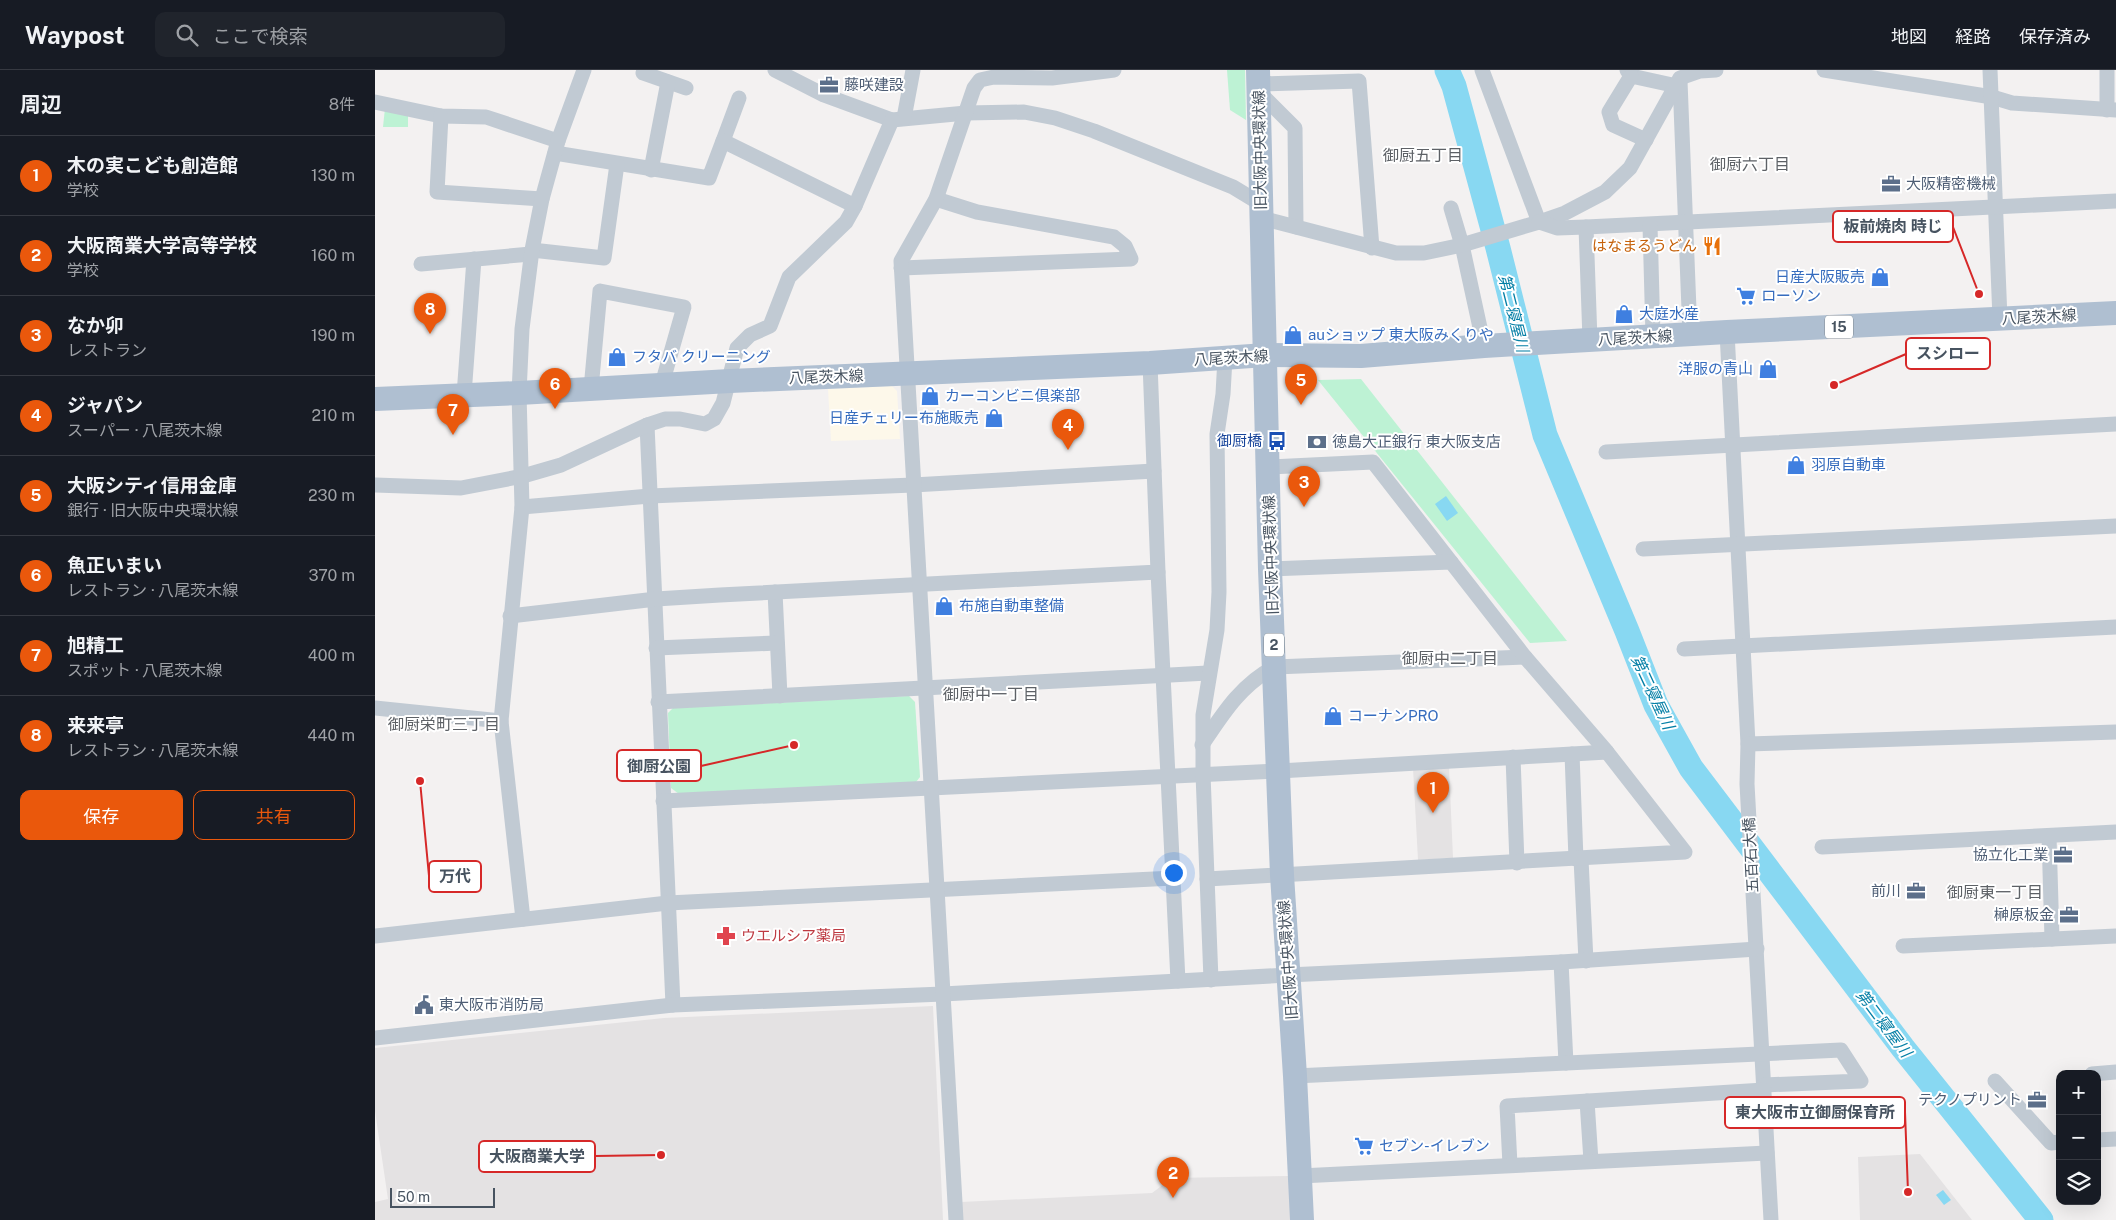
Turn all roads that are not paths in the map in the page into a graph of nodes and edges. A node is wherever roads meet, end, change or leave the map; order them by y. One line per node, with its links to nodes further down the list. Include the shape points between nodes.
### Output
1 (584, 70): 25 (street)
2 (645, 70): 13 (street, via 643,73)
3 (913, 70): 22 (street)
4 (1114, 70): 20 (street, via 1052,78 994,77 980,80)
5 (1482, 70): 36 (street)
6 (1716, 70): 12 (street)
7 (1824, 70): 16 (street)
8 (1990, 70): 16 (street)
9 (2107, 70): 19 (street)
10 (783, 71): 22 (street, via 824,94)
11 (1629, 73): 12 (street); 23 (street, via 1609,112 1613,125)
12 (1678, 78): 23 (street); 35 (street)
13 (668, 82): 15 (street); 27 (street)
14 (1258, 82): 34 (main road, 旧大阪中央環状線 / 2); 38 (street, via 1295,128); 41 (street, via 1359,81)
15 (686, 88)
16 (1992, 97): 19 (street, via 2012,103); 32 (street)
17 (739, 98): 24 (street)
18 (375, 102): 21 (street)
19 (2111, 110)
20 (965, 113): 22 (street); 29 (street); 34 (street, via 1025,112 1055,118 1233,187)
21 (441, 116): 25 (street, via 486,117); 28 (street, via 437,192)
22 (898, 119): 31 (street)
23 (1646, 140): 36 (street, via 1630,168 1605,192 1565,213)
24 (723, 141): 27 (street, via 709,178); 31 (street)
25 (557, 147): 26 (street); 28 (street)
26 (617, 164): 27 (street); 42 (street, via 604,258)
27 (651, 170)
28 (542, 199): 42 (street)
29 (936, 199): 45 (street, via 901,261); 45 (street, via 977,212 1114,237 1125,246 1131,259)
30 (2116, 202): 32 (street)
31 (855, 206): 57 (street, via 846,222 789,277 770,326 750,335 737,348)
32 (1995, 207): 35 (street); 47 (street)
33 (1451, 208): 40 (street)
34 (1261, 211): 38 (street); 53 (main road, 旧大阪中央環状線 / 2)
35 (1685, 221): 37 (street); 49 (street)
36 (1539, 222): 39 (street, via 1557,228); 40 (street)
37 (1650, 225): 39 (street); 50 (street)
38 (1296, 227): 41 (street)
39 (1586, 227): 51 (street)
40 (1462, 245): 41 (street, via 1424,253 1396,253); 52 (street)
41 (1372, 248)
42 (531, 252): 43 (street); 60 (street)
43 (474, 259): 44 (street); 61 (street)
44 (421, 264)
45 (901, 268): 56 (street)
46 (2116, 313): 47 (main road, 八尾茨木線 / 15)
47 (2000, 319): 48 (main road, 八尾茨木線 / 15)
48 (1727, 332): 49 (main road, 八尾茨木線 / 15); 65 (street, 五百石大橋)
49 (1690, 335): 50 (main road, 八尾茨木線 / 15)
50 (1653, 336): 51 (main road, 八尾茨木線 / 15)
51 (1590, 340): 52 (main road, 八尾茨木線 / 15)
52 (1484, 346): 53 (main road, 八尾茨木線 / 15, via 1361,356)
53 (1266, 355): 54 (main road, 八尾茨木線 / 15); 67 (main road, 旧大阪中央環状線 / 2)
54 (1225, 358): 55 (main road, 八尾茨木線 / 15); 91 (street, via 1217,434 1217,630)
55 (1150, 363): 56 (main road, 八尾茨木線 / 15); 68 (street)
56 (907, 374): 57 (main road, 八尾茨木線 / 15); 70 (street)
57 (730, 381): 58 (main road, 八尾茨木線 / 15); 64 (street, via 714,420 705,424 665,419)
58 (661, 384): 59 (main road, 八尾茨木線 / 15); 59 (street, via 684,307 600,291)
59 (591, 389): 60 (main road, 八尾茨木線 / 15)
60 (519, 393): 61 (main road, 八尾茨木線 / 15); 69 (street)
61 (464, 395): 62 (main road, 八尾茨木線 / 15)
62 (375, 399)
63 (2116, 424): 65 (street)
64 (647, 425): 69 (street, via 561,465); 72 (street)
65 (1733, 445): 66 (street); 75 (street, 五百石大橋)
66 (1606, 452)
67 (1268, 467): 77 (street, via 1373,462); 78 (main road, 旧大阪中央環状線 / 2)
68 (1154, 471): 70 (street); 79 (street)
69 (523, 476): 71 (street, via 461,488); 73 (street)
70 (913, 485): 72 (street); 80 (street)
71 (375, 486)
72 (650, 496): 73 (street); 82 (street)
73 (522, 507): 83 (street)
74 (2116, 526): 75 (street)
75 (1737, 546): 76 (street); 86 (street, 五百石大橋)
76 (1643, 550)
77 (1451, 562): 78 (street); 89 (street)
78 (1271, 568): 90 (main road, 旧大阪中央環状線 / 2)
79 (1158, 572): 80 (street); 92 (street)
80 (920, 585): 81 (street); 93 (street)
81 (775, 592): 82 (street); 85 (street)
82 (656, 600): 83 (street); 87 (street)
83 (510, 616): 97 (street)
84 (2116, 627): 86 (street)
85 (777, 643): 87 (street); 94 (street)
86 (1743, 646): 88 (street); 99 (street, 五百石大橋)
87 (656, 648): 95 (street)
88 (1683, 649)
89 (1525, 657): 90 (street); 101 (street)
90 (1275, 667): 100 (street, via 1261,674 1239,694); 104 (main road, 旧大阪中央環状線 / 2)
91 (1208, 673): 92 (street); 100 (street)
92 (1163, 676): 93 (street); 106 (street)
93 (925, 689): 94 (street); 107 (street)
94 (779, 696): 95 (street)
95 (658, 702): 108 (street)
96 (375, 708): 97 (street)
97 (501, 721): 119 (street)
98 (2116, 732): 99 (street)
99 (1747, 744): 124 (street, 五百石大橋)
100 (1202, 746): 105 (street)
101 (1607, 752): 102 (street); 112 (street, via 1685,852)
102 (1572, 754): 103 (street); 112 (street)
103 (1513, 757): 104 (street); 113 (street)
104 (1279, 771): 105 (street); 114 (main road, 旧大阪中央環状線 / 2)
105 (1203, 774): 106 (street); 116 (street)
106 (1167, 776): 107 (street); 115 (street)
107 (931, 788): 108 (street); 117 (street)
108 (663, 801): 118 (street)
109 (2116, 832): 110 (street)
110 (2049, 836): 111 (street); 122 (street)
111 (1822, 847)
112 (1578, 859): 113 (street); 125 (street)
113 (1517, 863): 114 (street)
114 (1282, 875): 116 (street); 127 (main road, 旧大阪中央環状線 / 2)
115 (1174, 878): 117 (street); 129 (street)
116 (1207, 880): 128 (street)
117 (938, 891): 118 (street); 130 (street)
118 (668, 903): 119 (street); 131 (street)
119 (523, 918): 120 (street)
120 (375, 936)
121 (2116, 936): 122 (street)
122 (2052, 939): 123 (street)
123 (1903, 946)
124 (1757, 950): 125 (street); 133 (street, 五百石大橋)
125 (1586, 961): 126 (street)
126 (1561, 962): 127 (street); 134 (street)
127 (1288, 975): 128 (street); 137 (main road, 旧大阪中央環状線 / 2)
128 (1211, 980): 129 (street)
129 (1178, 981): 130 (street)
130 (943, 994): 131 (street); 148 (street)
131 (673, 1005): 132 (street)
132 (375, 1038)
133 (1762, 1053): 134 (street); 139 (street, 五百石大橋); 139 (street, via 1841,1050 1861,1081)
134 (1566, 1063): 137 (street)
135 (2116, 1072): 136 (street)
136 (2101, 1073)
137 (1295, 1076): 147 (main road, 旧大阪中央環状線 / 2)
138 (1995, 1081): 143 (street, via 2051,1143)
139 (1764, 1087): 140 (street); 144 (street, 五百石大橋)
140 (1587, 1101): 145 (street); 146 (street, via 1507,1106)
141 (2116, 1139): 142 (street)
142 (2101, 1140)
143 (2056, 1142)
144 (1767, 1153): 145 (street); 150 (street, 五百石大橋)
145 (1591, 1161): 146 (street)
146 (1510, 1165): 147 (street)
147 (1300, 1176): 149 (main road, 旧大阪中央環状線 / 2)
148 (956, 1220)
149 (1302, 1220)
150 (1771, 1220)

